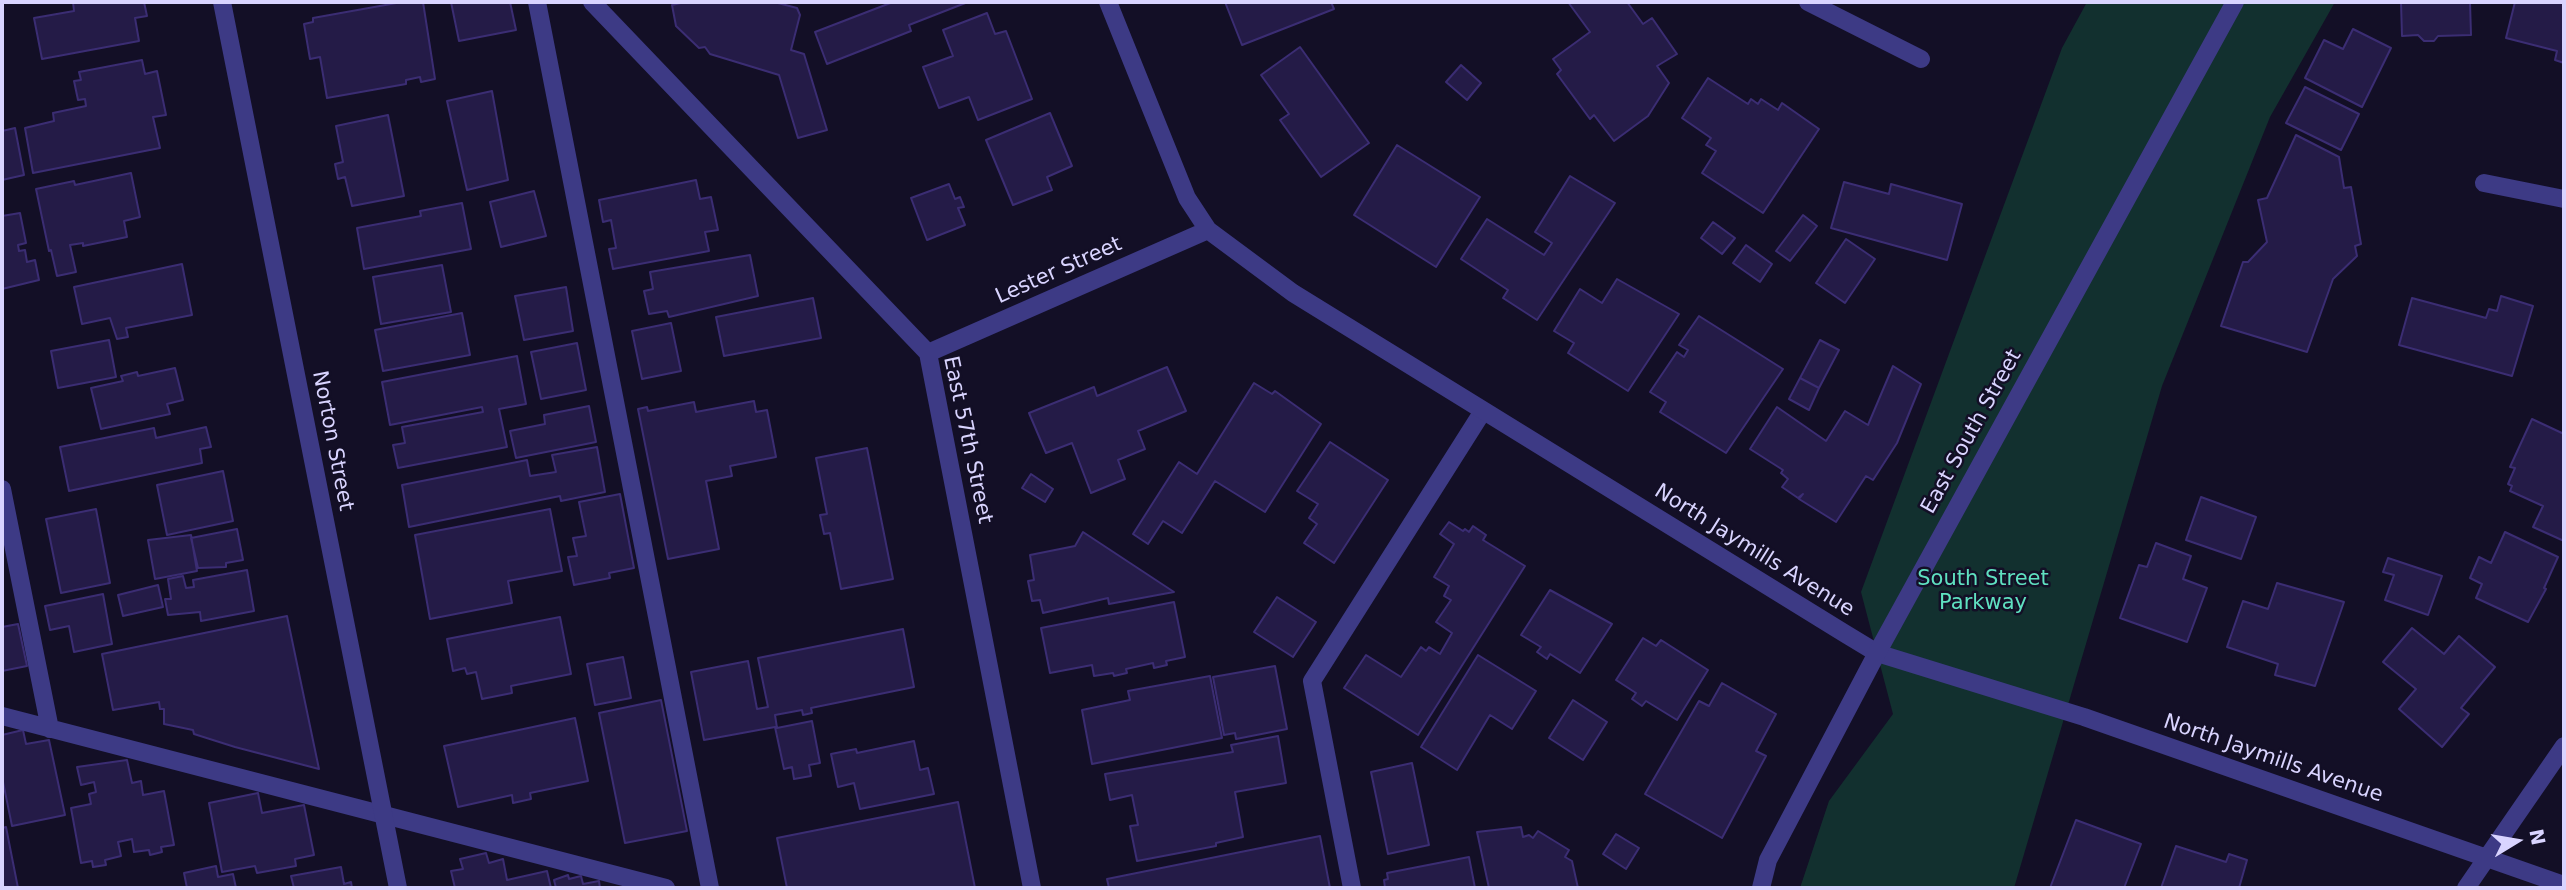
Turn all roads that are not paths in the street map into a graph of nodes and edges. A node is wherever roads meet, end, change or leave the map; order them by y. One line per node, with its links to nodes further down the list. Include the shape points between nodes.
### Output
1 (222, 2): 18 (street, Norton Street)
2 (537, 2): 23 (street)
3 (592, 2): 11 (street, East 57th Street)
4 (1108, 2): 10 (street, North Jaymills Avenue, via 1171,164)
5 (1808, 2): 7 (street)
6 (2235, 2): 14 (street, East South Street)
7 (1921, 59)
8 (2484, 183): 9 (street)
9 (2564, 199)
10 (1208, 230): 11 (street, Lester Street); 12 (street, North Jaymills Avenue, via 1293,293)
11 (928, 353): 24 (street, East 57th Street)
12 (1483, 411): 14 (street, North Jaymills Avenue); 25 (street, via 1312,681)
13 (2, 489): 16 (street)
14 (1877, 653): 19 (street, North Jaymills Avenue, via 2084,717); 26 (street, East South Street, via 1768,860)
15 (2, 716): 16 (street)
16 (50, 729): 18 (street)
17 (2564, 746): 19 (street)
18 (384, 817): 21 (street); 22 (street, Norton Street)
19 (2487, 858): 20 (street, North Jaymills Avenue); 27 (street)
20 (2564, 885)
21 (657, 887)
22 (398, 888)
23 (710, 888)
24 (1032, 888)
25 (1352, 888)
26 (1760, 888)
27 (2466, 888)

